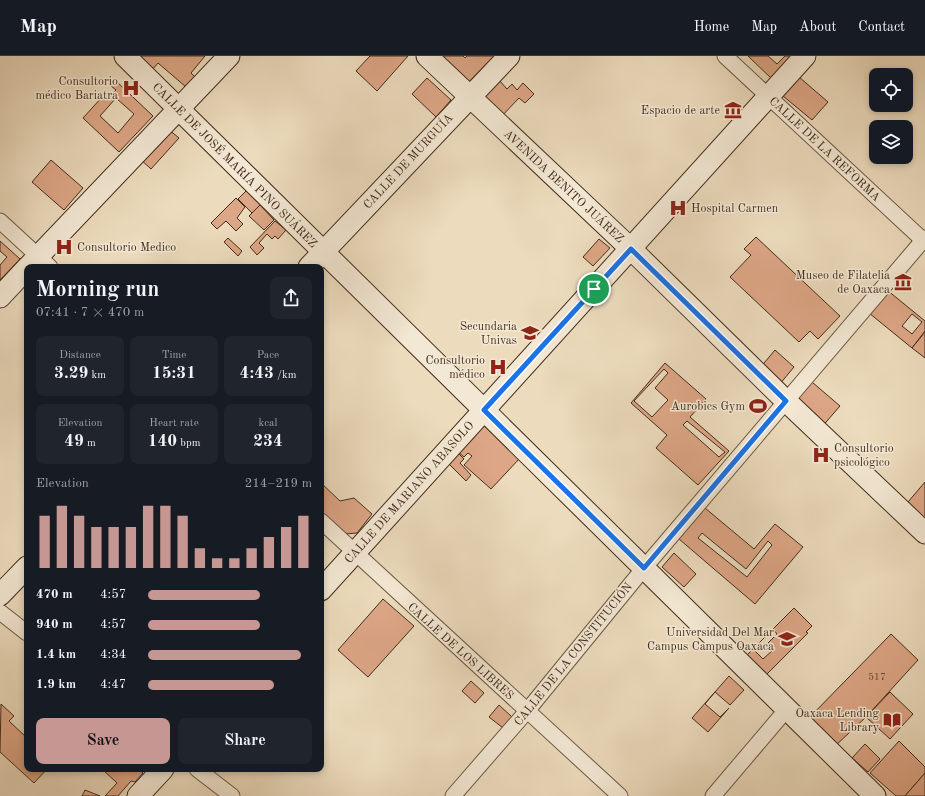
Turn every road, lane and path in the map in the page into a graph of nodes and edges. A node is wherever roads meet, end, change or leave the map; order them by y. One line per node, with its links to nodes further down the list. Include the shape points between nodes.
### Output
1 (125, 56): 9 (main road, CALLE DE JOSÉ MARÍA PINO SUÁREZ)
2 (229, 56): 9 (main road)
3 (427, 56): 7 (main road, AVENIDA BENITO JUÁREZ)
4 (508, 56): 7 (main road, CALLE DE MURGUÍA)
5 (725, 56): 8 (street, CALLE DE LA REFORMA)
6 (805, 56): 8 (main road, CALLE DE MARIANO ABASOLO)
7 (469, 97): 12 (main road, AVENIDA BENITO JUÁREZ); 13 (main road, CALLE DE MURGUÍA)
8 (767, 97): 11 (street, CALLE DE LA REFORMA); 12 (main road, CALLE DE MARIANO ABASOLO)
9 (178, 108): 13 (main road, CALLE DE JOSÉ MARÍA PINO SUÁREZ); 14 (main road)
10 (0, 221): 14 (street)
11 (924, 240): 18 (street, CALLE DE LA CONSTITUCIÓN)
12 (631, 249): 18 (main road, AVENIDA BENITO JUÁREZ); 19 (main road, CALLE DE MARIANO ABASOLO)
13 (316, 260)
14 (35, 264)
15 (324, 267): 19 (main road, CALLE DE JOSÉ MARÍA PINO SUÁREZ)
16 (24, 274): 17 (main road)
17 (0, 297)
18 (786, 401): 21 (main road, AVENIDA BENITO JUÁREZ); 23 (street, CALLE DE LA CONSTITUCIÓN)
19 (484, 410): 22 (main road, CALLE DE MARIANO ABASOLO); 23 (main road, CALLE DE JOSÉ MARÍA PINO SUÁREZ)
20 (324, 524): 22 (street, CALLE DE LOS LIBRES)
21 (925, 533)
22 (354, 553): 25 (main road, CALLE DE MARIANO ABASOLO); 30 (street, CALLE DE LOS LIBRES)
23 (644, 568): 29 (main road, CALLE DE JOSÉ MARÍA PINO SUÁREZ); 30 (street, CALLE DE LA CONSTITUCIÓN)
24 (24, 569): 26 (main road)
25 (324, 587)
26 (0, 595)
27 (0, 612): 28 (street)
28 (24, 631)
29 (787, 709): 37 (street); 38 (main road, CALLE DE JOSÉ MARÍA PINO SUÁREZ)
30 (527, 711): 35 (street, CALLE DE LA CONSTITUCIÓN); 36 (street, CALLE DE LOS LIBRES)
31 (160, 772): 33 (main road)
32 (201, 772): 34 (street)
33 (138, 796)
34 (232, 796)
35 (453, 796)
36 (620, 796)
37 (713, 796)
38 (875, 796)

